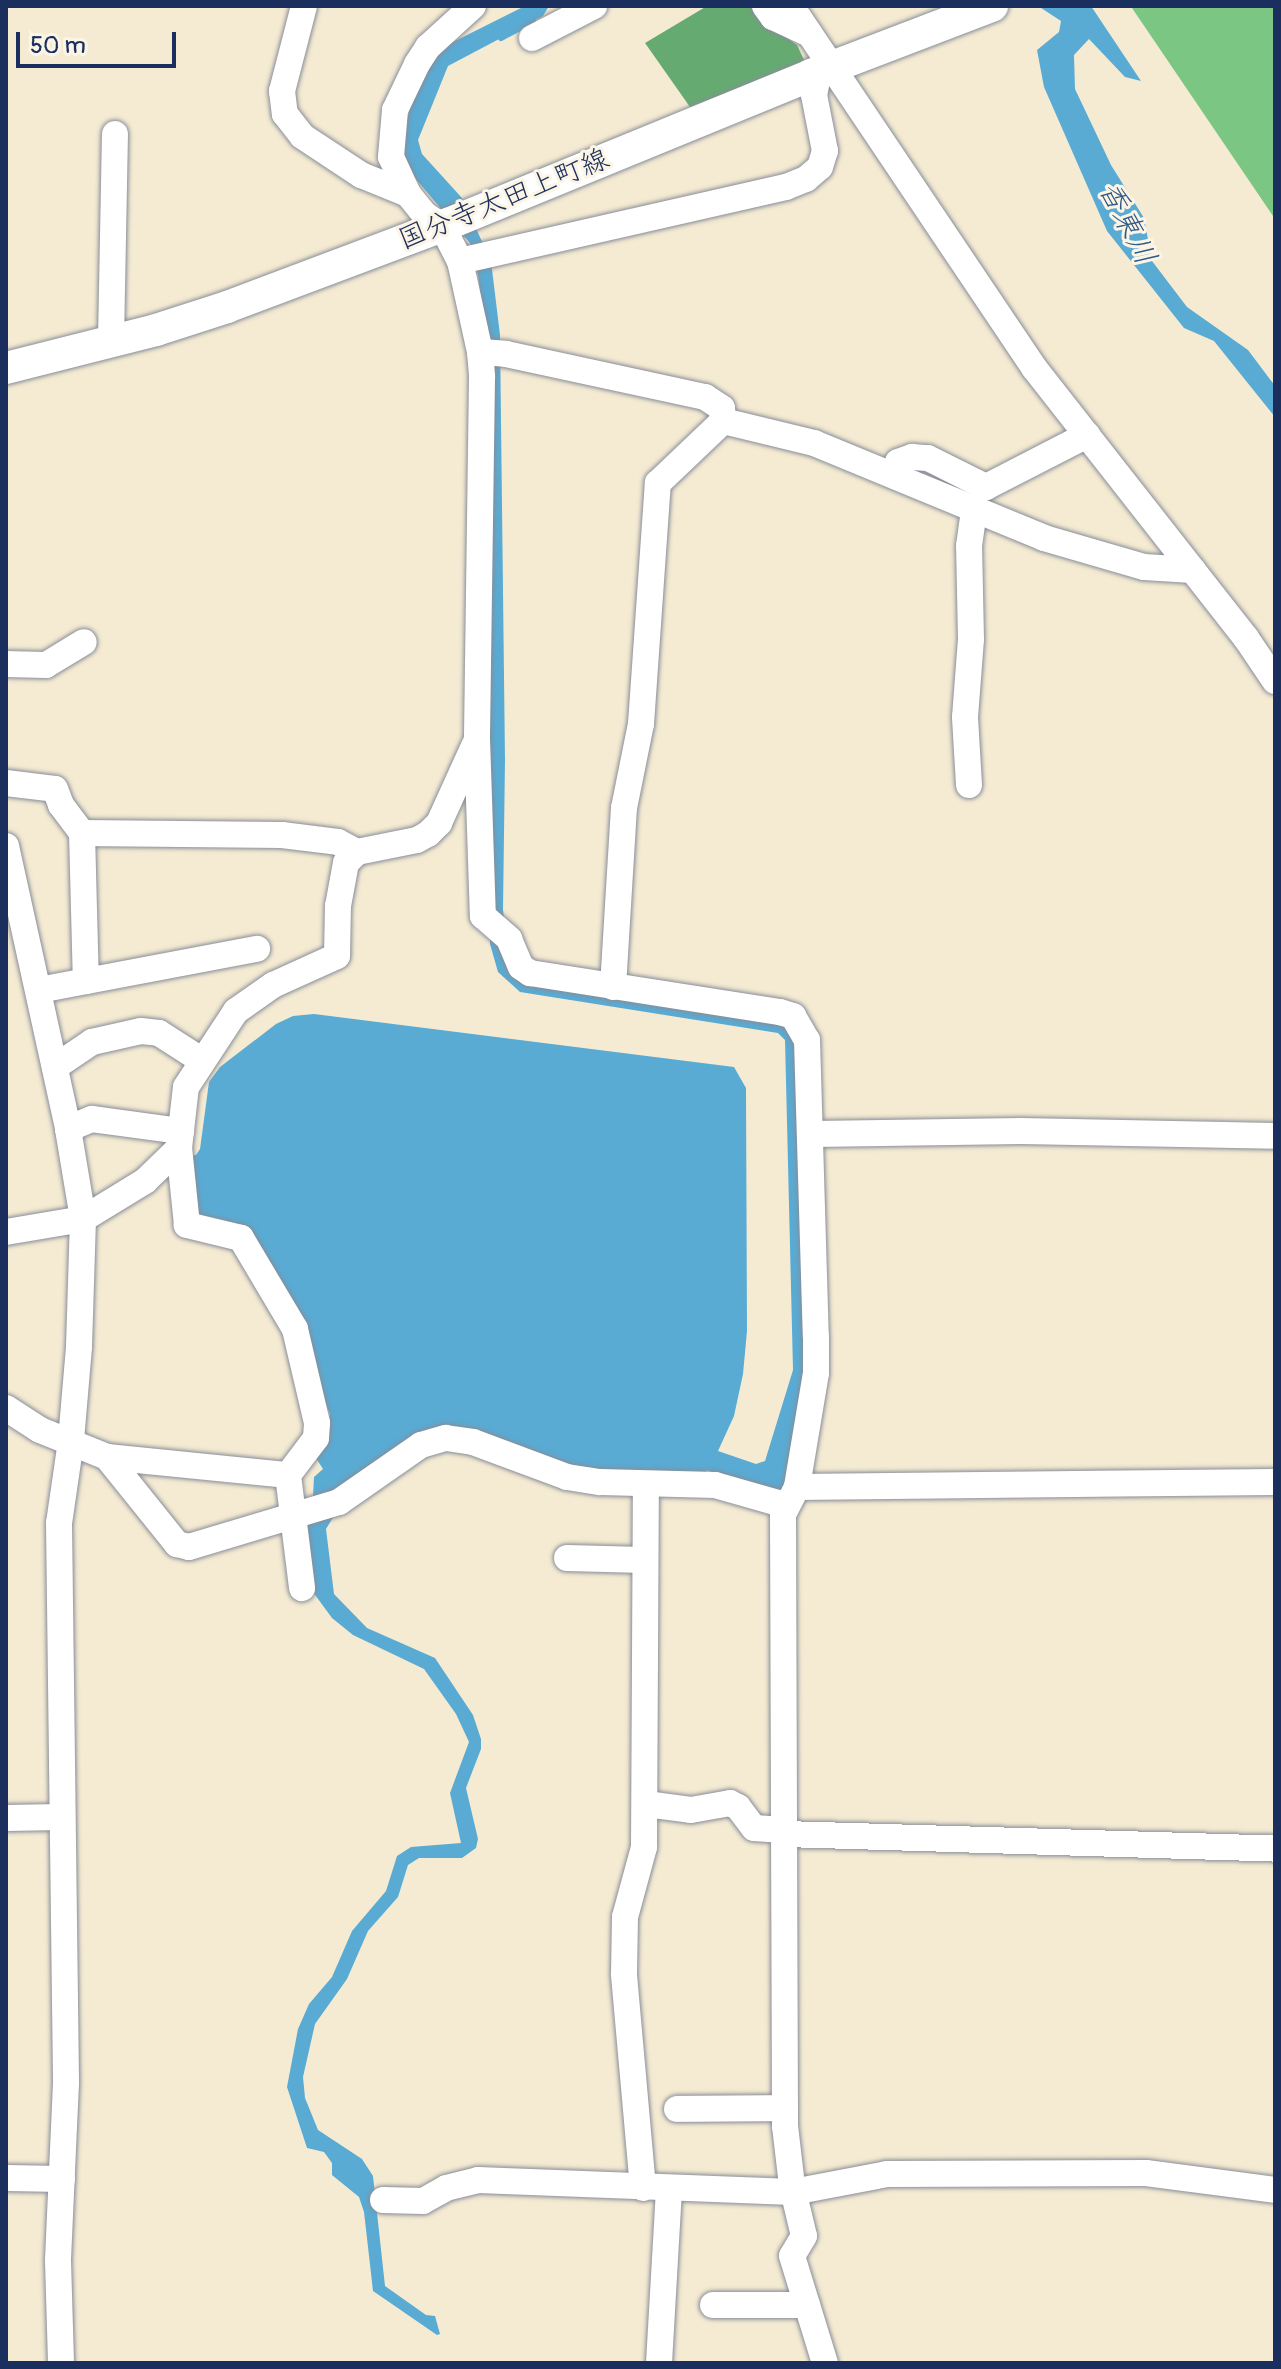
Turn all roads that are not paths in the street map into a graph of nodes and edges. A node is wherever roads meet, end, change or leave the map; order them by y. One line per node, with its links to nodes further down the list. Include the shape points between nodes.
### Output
1 (304, 6): 11 (street, via 282,91 285,114 302,136 361,175)
2 (473, 6): 11 (street, via 428,47 395,110 391,157)
3 (594, 6): 8 (street)
4 (765, 6): 7 (street, via 773,17)
5 (791, 6): 7 (street)
6 (992, 6): 9 (main road, 国分寺太田上町線)
7 (809, 34): 9 (street)
8 (532, 38)
9 (834, 67): 12 (main road, 国分寺太田上町線); 13 (street, via 814,95 825,151 820,167 806,179); 18 (street, via 1035,369)
10 (115, 134): 14 (street)
11 (408, 194): 12 (street, via 424,214)
12 (455, 221): 13 (street); 14 (main road, 国分寺太田上町線, via 227,307)
13 (473, 258): 15 (street)
14 (111, 341): 16 (main road, 国分寺太田上町線)
15 (490, 353): 17 (street, via 705,397 722,408); 25 (street, via 482,393)
16 (6, 368)
17 (723, 421): 19 (street, via 814,443); 33 (street, via 658,483 641,724 624,808)
18 (1087, 435): 19 (street, via 986,487 928,458 898,462); 21 (street)
19 (895, 476): 20 (street)
20 (974, 509): 21 (street, via 1044,538 1144,567); 27 (street, via 965,717)
21 (1193, 570): 24 (street)
22 (84, 642): 23 (street, via 46,665)
23 (6, 664)
24 (1275, 681)
25 (477, 739): 30 (street, via 439,823 428,834); 33 (street, via 485,920 509,939 521,967 530,973)
26 (6, 783): 28 (street, via 55,789)
27 (969, 785)
28 (82, 833): 30 (street, via 282,835 338,842); 32 (street)
29 (7, 850): 34 (street)
30 (357, 852): 35 (street, via 346,863 337,956 273,985 236,1011)
31 (257, 949): 32 (street)
32 (86, 981): 34 (street)
33 (613, 987): 38 (street, via 793,1016 807,1040)
34 (39, 990): 36 (street)
35 (201, 1060): 36 (street, via 159,1033 141,1031 92,1042); 40 (street, via 186,1087)
36 (55, 1067): 37 (street)
37 (68, 1129): 40 (street, via 92,1119); 41 (street)
38 (813, 1134): 39 (street); 49 (street, via 816,1373)
39 (1275, 1136)
40 (180, 1140): 41 (street, via 145,1181); 46 (street, via 187,1225 241,1238 295,1329 317,1423 316,1438)
41 (83, 1219): 42 (street); 44 (street)
42 (6, 1232)
43 (6, 1408): 44 (street, via 40,1430)
44 (71, 1441): 45 (street); 55 (street, via 59,1523)
45 (107, 1457): 46 (street); 50 (street, via 177,1544 189,1547)
46 (288, 1475): 50 (street)
47 (1275, 1482): 49 (street)
48 (646, 1484): 49 (street, via 715,1485); 50 (street, via 567,1477 473,1442 446,1438 421,1445 339,1502); 52 (street)
49 (782, 1499): 57 (street)
50 (303, 1510): 53 (street)
51 (567, 1558): 52 (street)
52 (644, 1560): 54 (street)
53 (302, 1588)
54 (646, 1804): 57 (street, via 691,1810 730,1803 754,1828); 63 (street, via 644,1847 625,1917 624,1974)
55 (61, 1817): 56 (street); 62 (street, via 66,2083)
56 (6, 1818)
57 (779, 1831): 58 (street); 59 (street)
58 (1275, 1849)
59 (780, 2108): 60 (street); 66 (street)
60 (677, 2109)
61 (6, 2178): 62 (street)
62 (62, 2179): 70 (street)
63 (643, 2188): 64 (street); 67 (street, via 478,2180 423,2201)
64 (669, 2188): 66 (street); 71 (street)
65 (1275, 2190): 66 (street, via 1146,2173 1091,2173 887,2174)
66 (788, 2192): 69 (street, via 804,2236 792,2256)
67 (383, 2200)
68 (713, 2305): 69 (street)
69 (807, 2305): 72 (street)
70 (61, 2363)
71 (659, 2363)
72 (825, 2363)

